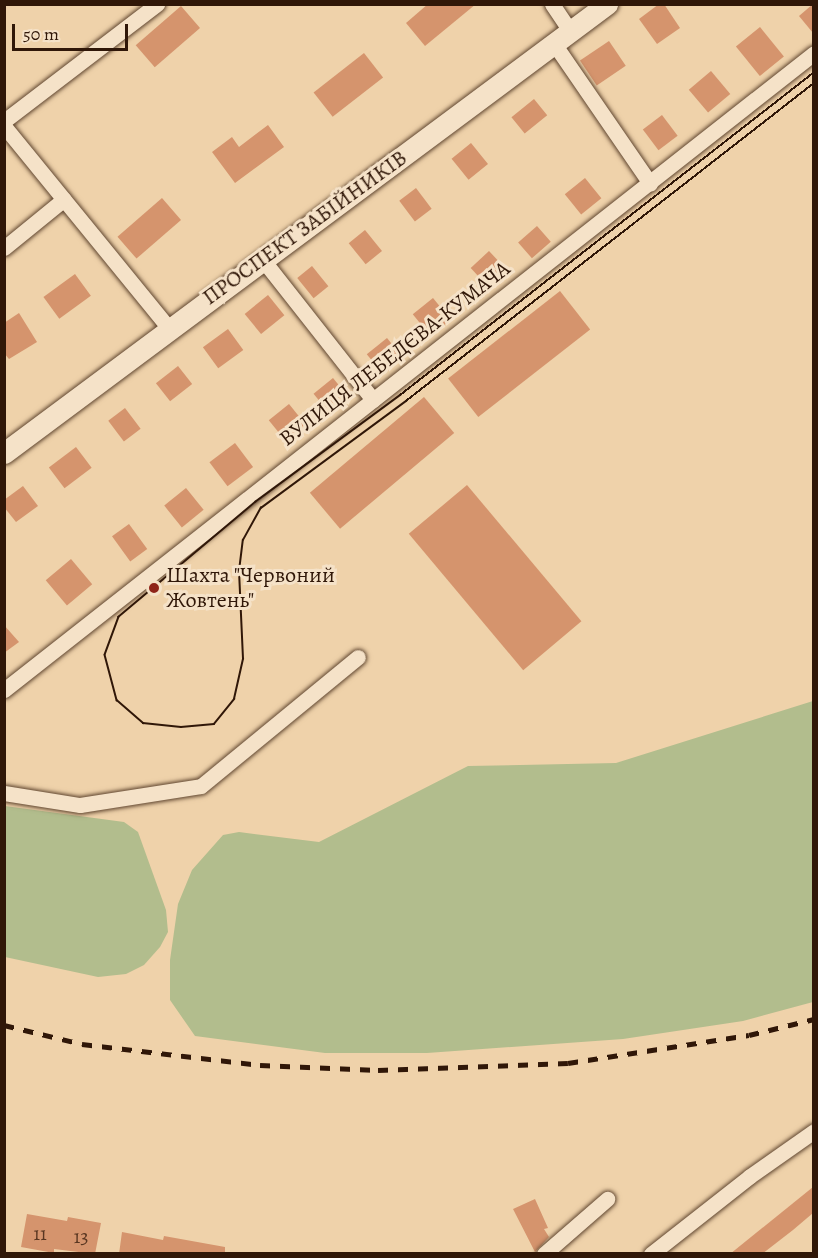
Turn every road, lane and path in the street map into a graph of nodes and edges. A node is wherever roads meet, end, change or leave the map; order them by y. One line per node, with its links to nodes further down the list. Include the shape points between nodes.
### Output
1 (156, 4): 6 (street)
2 (552, 4): 4 (street)
3 (607, 4): 4 (main road, ПРОСПЕКТ ЗАБІЙНИКІВ)
4 (563, 39): 8 (street); 11 (main road, ПРОСПЕКТ ЗАБІЙНИКІВ)
5 (813, 53): 8 (street, ВУЛИЦЯ ЛЕБЕДЄВА-КУМАЧА)
6 (4, 121)
7 (4, 126): 9 (street)
8 (650, 183): 13 (street, ВУЛИЦЯ ЛЕБЕДЄВА-КУМАЧА)
9 (64, 199): 10 (street); 12 (street)
10 (4, 248)
11 (263, 260): 12 (main road, ПРОСПЕКТ ЗАБІЙНИКІВ); 13 (street)
12 (169, 328): 14 (main road, ПРОСПЕКТ ЗАБІЙНИКІВ)
13 (373, 400): 16 (street, ВУЛИЦЯ ЛЕБЕДЄВА-КУМАЧА)
14 (4, 453)
15 (358, 657): 17 (street, via 201,786 80,805)
16 (4, 690)
17 (4, 793)
18 (813, 1131): 21 (street)
19 (607, 1199): 20 (street)
20 (544, 1254)
21 (651, 1254)

